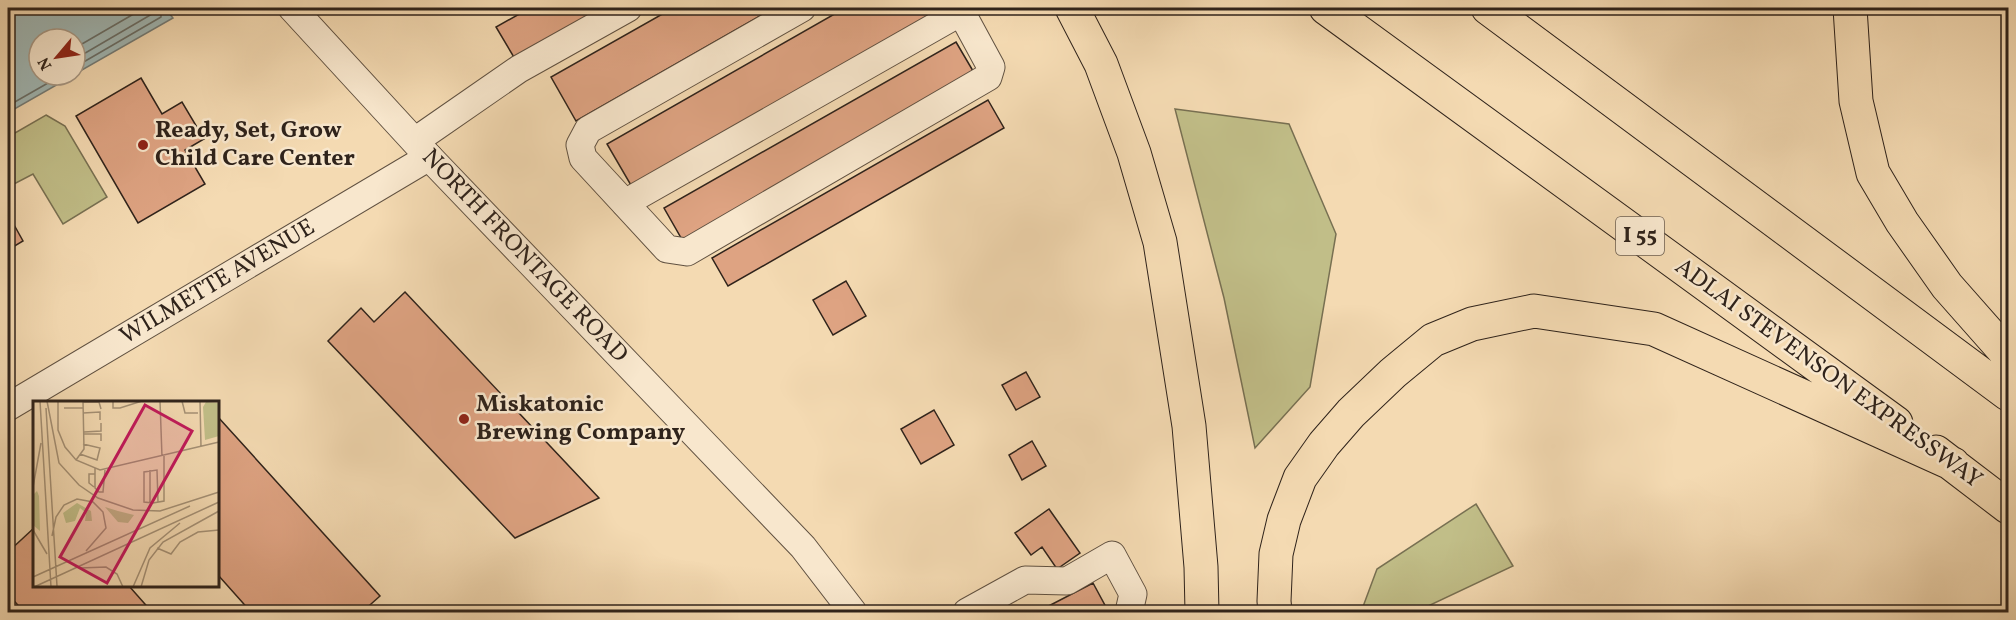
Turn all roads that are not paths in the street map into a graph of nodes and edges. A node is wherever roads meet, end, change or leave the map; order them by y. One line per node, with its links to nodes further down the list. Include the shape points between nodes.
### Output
1 (292, 8): 9 (street, NORTH FRONTAGE ROAD)
2 (628, 8): 9 (street, WILMETTE AVENUE, via 519,69)
3 (801, 8): 10 (street, via 588,130 580,145 583,158)
4 (1072, 8): 19 (highway, via 1101,64 1134,153 1160,243 1189,426)
5 (1326, 8): 14 (highway, ADLAI STEVENSON EXPRESSWAY / I 55)
6 (1488, 8): 12 (highway)
7 (1850, 8): 11 (highway, via 1856,101 1873,173 1947,286)
8 (960, 10): 10 (street); 10 (street, via 991,67 988,77 687,252 667,249)
9 (422, 149): 13 (street, WILMETTE AVENUE); 16 (street, NORTH FRONTAGE ROAD, via 803,547)
10 (625, 203)
11 (2008, 355)
12 (2008, 394)
13 (8, 407)
14 (1953, 465): 15 (highway, ADLAI STEVENSON EXPRESSWAY / I 55); 20 (highway, via 1654,329 1533,311 1472,324 1433,340 1393,373 1351,413 1300,478 1276,554)
15 (2008, 507)
16 (853, 612)
17 (967, 612): 18 (street, via 1025,580 1067,581 1112,555 1133,594)
18 (1129, 612)
19 (1202, 612)
20 (1275, 612)

